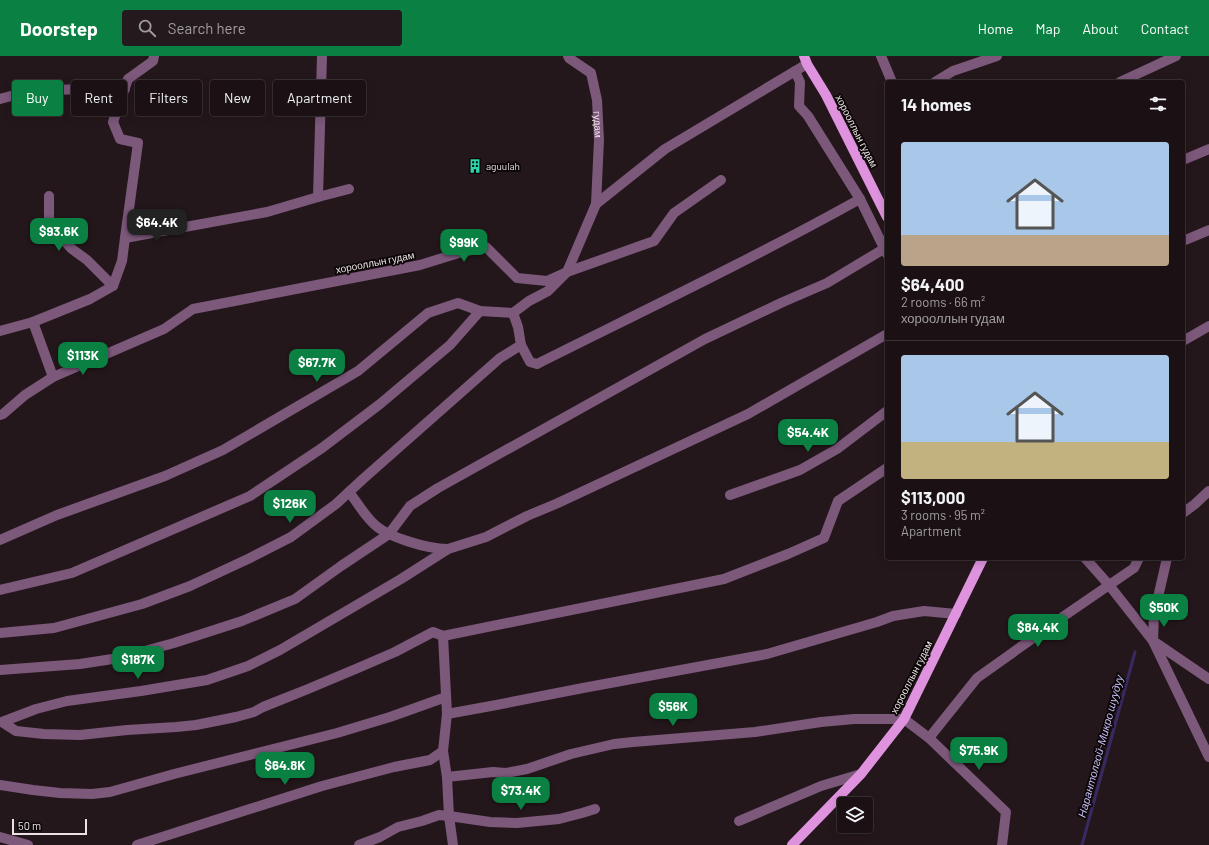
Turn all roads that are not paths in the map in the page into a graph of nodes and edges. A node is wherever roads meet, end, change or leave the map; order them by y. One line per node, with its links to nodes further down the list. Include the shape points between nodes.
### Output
1 (154, 56): 12 (street, via 153,60)
2 (322, 56): 21 (street)
3 (568, 56): 23 (street, гудам, via 590,73 597,100 599,140)
4 (881, 56): 9 (street)
5 (997, 56): 10 (street, via 953,71)
6 (1176, 56): 11 (street)
7 (806, 60): 8 (street); 24 (main road, хорооллын гудам)
8 (795, 71): 22 (street, via 800,82 799,106 808,116); 23 (street, via 664,149)
9 (891, 80)
10 (938, 80)
11 (1124, 80)
12 (127, 82)
13 (71, 89): 14 (street, via 30,91)
14 (0, 99)
15 (115, 116): 26 (street, via 113,122 120,139 138,143)
16 (1209, 150): 17 (street)
17 (1185, 159)
18 (721, 180): 30 (street, хорооллын гудам, via 674,213 654,240)
19 (349, 189): 21 (street)
20 (48, 196): 31 (street, via 49,219 60,236)
21 (318, 197): 26 (street, via 267,212)
22 (860, 199): 28 (street); 39 (street, via 706,280 537,364 530,362)
23 (596, 204): 30 (street)
24 (885, 213)
25 (1209, 230): 27 (street)
26 (125, 238): 31 (street, via 122,261)
27 (1185, 240)
28 (885, 248)
29 (885, 251): 48 (street, via 827,283 705,339 438,488 410,506)
30 (567, 272): 33 (street, via 548,291); 40 (street, хорооллын гудам, via 547,281 517,278 486,247 420,265 194,309 164,329)
31 (112, 286): 34 (street, via 90,299)
32 (480, 311): 33 (street); 49 (street, via 458,304 428,313 358,371 223,450 165,476 57,515); 56 (street, via 450,345 380,404 322,448 250,496 72,573)
33 (513, 313): 39 (street)
34 (33, 322): 36 (street); 40 (street)
35 (1209, 326): 38 (street)
36 (0, 331)
37 (885, 335): 50 (street, via 748,414 486,537)
38 (1185, 339)
39 (522, 345): 44 (street, via 500,358)
40 (53, 377): 42 (street)
41 (885, 413): 46 (street, via 837,449 800,470)
42 (0, 415)
43 (885, 469): 59 (street, via 838,501 824,538 731,576)
44 (349, 492): 48 (street, via 372,523); 58 (street, via 290,537 190,586 142,604 54,628)
45 (1209, 492): 47 (street)
46 (730, 495)
47 (1185, 512)
48 (388, 534): 50 (street, via 436,549); 61 (street, via 295,599 230,625 119,658 80,664)
49 (0, 540)
50 (448, 549): 66 (street, via 280,650 248,666 207,680 67,701)
51 (982, 560): 57 (main road, хорооллын гудам)
52 (1087, 560): 55 (street)
53 (1138, 560): 55 (street, via 1134,568)
54 (1167, 560): 60 (street, via 1154,615)
55 (1108, 585): 60 (street); 67 (street, via 977,678)
56 (0, 590)
57 (956, 614): 64 (street, via 924,611 893,616 767,654); 65 (main road, хорооллын гудам)
58 (0, 632)
59 (443, 636): 63 (street); 66 (street, via 433,632 396,652 254,712 196,725 60,735 16,731)
60 (1153, 641): 62 (street); 69 (street)
61 (0, 670)
62 (1208, 676)
63 (446, 697): 64 (street); 72 (street, via 337,733 110,792 60,793)
64 (446, 714): 68 (street)
65 (904, 719): 67 (street); 70 (main road, хорооллын гудам); 71 (street, via 854,719 755,732 614,744 571,754 527,769)
66 (1, 722)
67 (929, 738): 82 (street, via 1006,812)
68 (443, 751): 71 (street); 78 (street, via 430,760 322,786)
69 (1209, 757)
70 (861, 774): 75 (street, via 821,786); 81 (main road, хорооллын гудам)
71 (446, 777): 74 (street)
72 (0, 785)
73 (594, 809): 74 (street, via 559,818 517,823)
74 (449, 816): 79 (street, via 440,815 398,827); 80 (street)
75 (739, 821)
76 (0, 837): 77 (street)
77 (28, 845)
78 (138, 845)
79 (359, 845)
80 (453, 845)
81 (792, 845)
82 (1002, 845)

